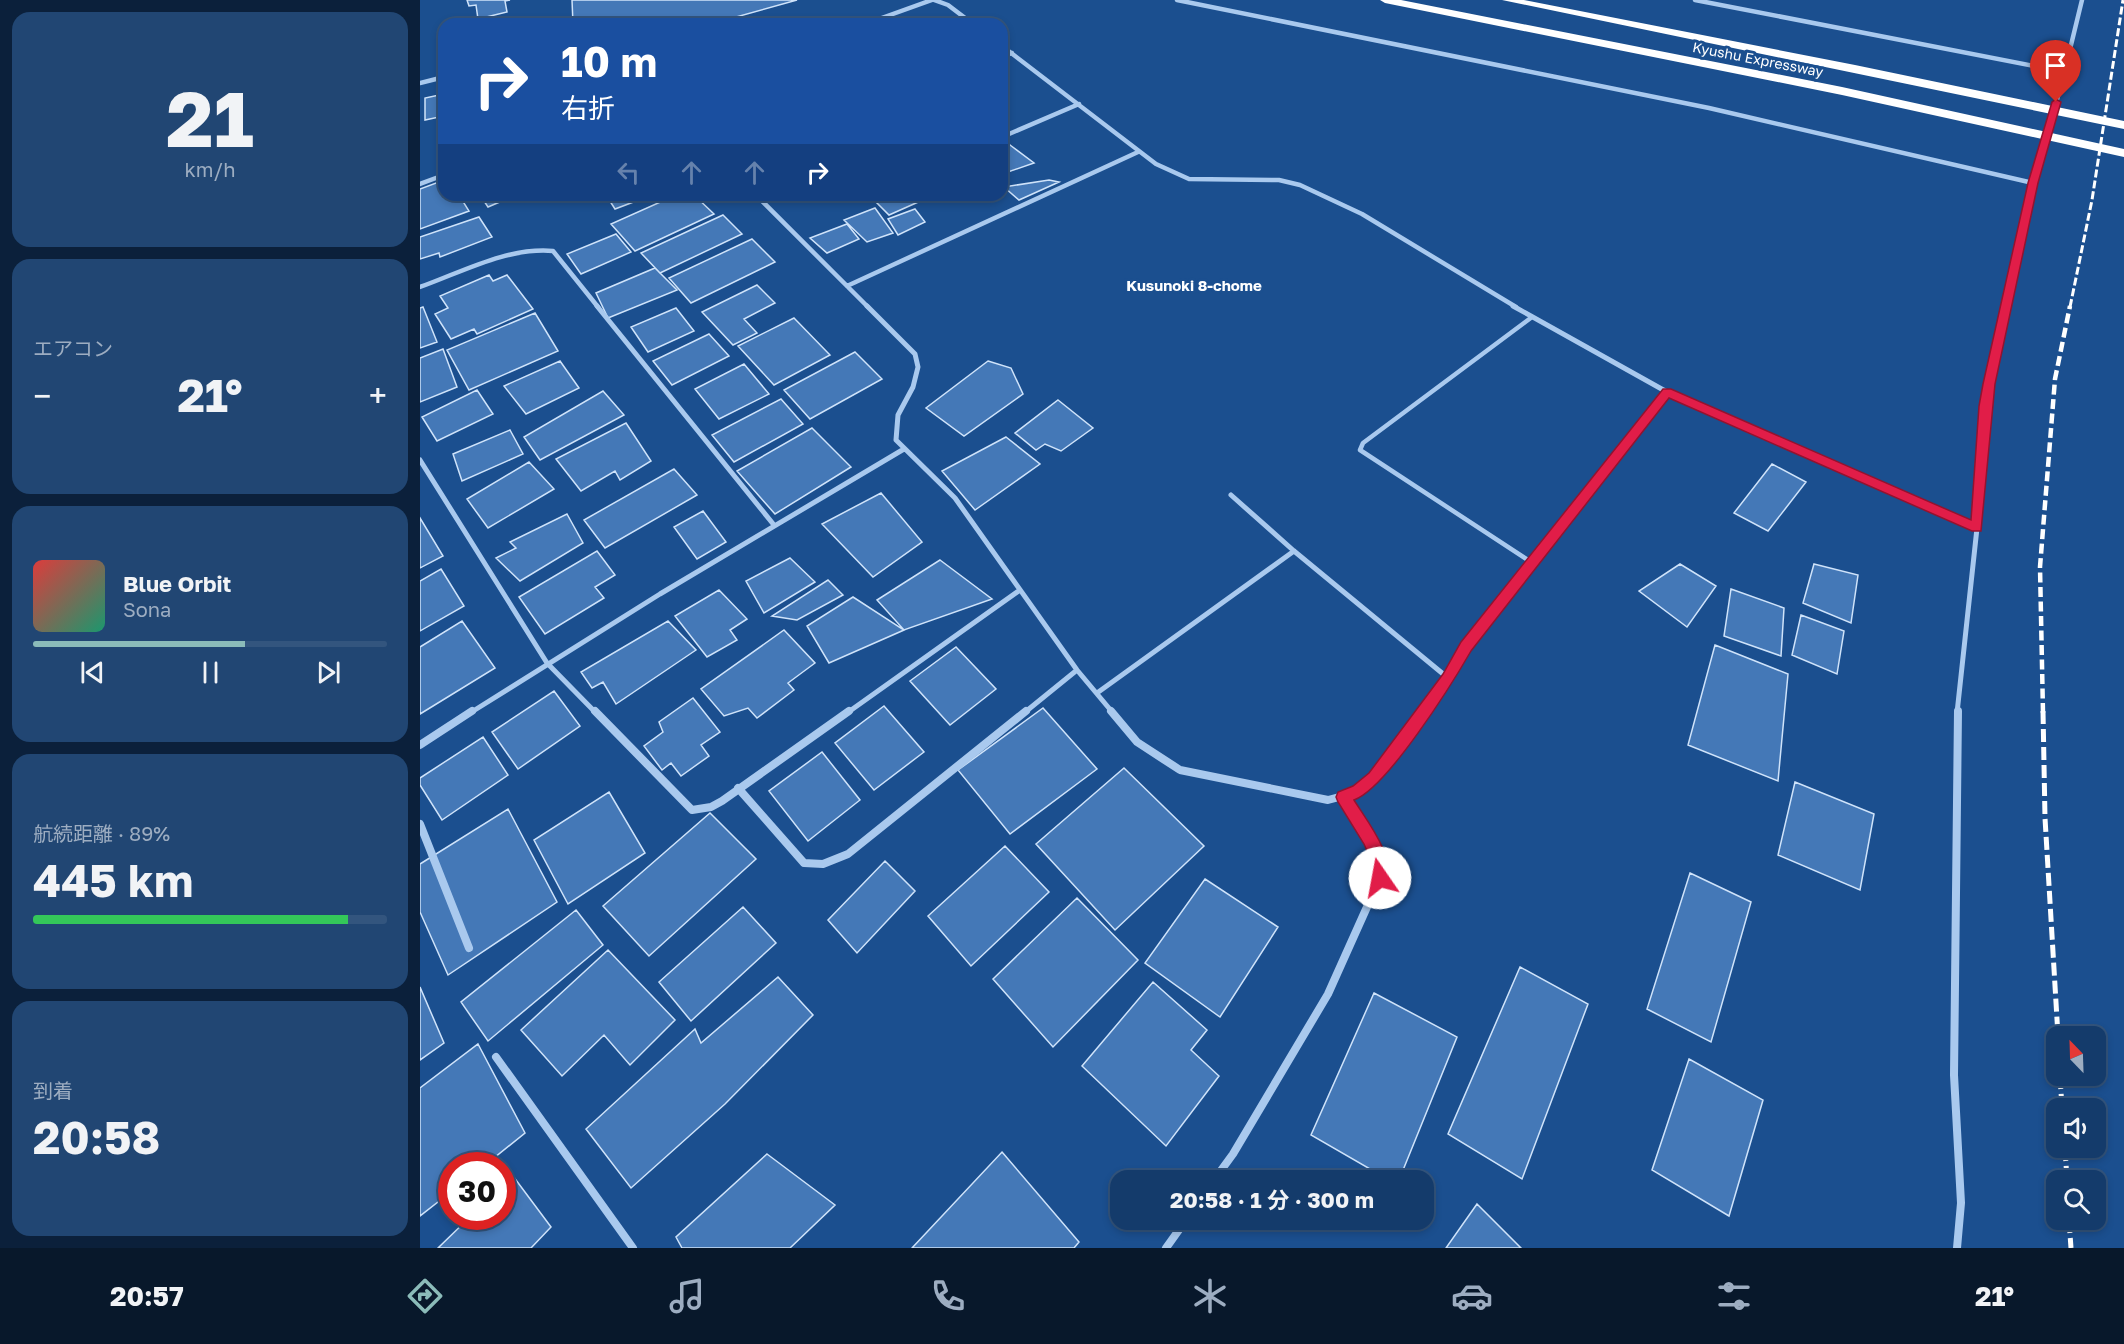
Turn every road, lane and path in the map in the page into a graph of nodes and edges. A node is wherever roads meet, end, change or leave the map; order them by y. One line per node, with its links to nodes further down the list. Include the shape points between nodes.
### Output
1 (933, 0): 7 (street); 8 (street)
2 (1177, 0): 21 (street, via 1709,108)
3 (1385, 0): 19 (highway, Kyushu Expressway, via 1842,91)
4 (1507, 0): 16 (highway, Kyushu Expressway)
5 (1695, 0): 12 (street)
6 (2082, 0): 12 (street)
7 (882, 18)
8 (965, 18)
9 (1008, 51): 10 (street)
10 (1012, 54): 11 (street); 15 (street)
11 (1008, 55)
12 (2065, 72): 21 (street, bridge)
13 (438, 78): 14 (street)
14 (420, 83)
15 (1079, 104): 17 (street); 18 (street)
16 (2124, 125)
17 (1008, 134)
18 (1138, 152): 24 (street); 26 (street, via 1189,179 1279,180 1300,185 1362,214)
19 (2124, 153)
20 (438, 178): 22 (street)
21 (2033, 183): 32 (street, via 1985,406)
22 (420, 184)
23 (762, 201): 24 (street)
24 (847, 286): 28 (street, via 915,354 920,367 894,418 896,440)
25 (420, 287): 31 (street, via 522,251 553,250)
26 (1532, 317): 27 (street); 34 (lane, via 1363,443 1360,450 1376,464)
27 (1667, 392): 32 (street); 34 (street)
28 (904, 449): 31 (street); 35 (street, via 955,498)
29 (420, 460): 36 (street)
30 (1231, 495): 33 (street)
31 (774, 525): 36 (street)
32 (1977, 528): 50 (street, via 1956,727 1954,1075 1961,1203)
33 (1294, 551): 38 (street); 39 (street)
34 (1532, 562): 38 (street, via 1466,647)
35 (1020, 590): 37 (street); 41 (street)
36 (547, 663): 40 (street); 41 (street, via 684,806 692,810 711,807)
37 (1077, 670): 39 (street); 41 (street, via 848,854 823,864 804,863)
38 (1448, 678): 42 (street, via 1375,778 1358,792)
39 (1097, 693): 42 (street, via 1137,742 1179,770 1307,797)
40 (420, 745)
41 (738, 788)
42 (1343, 797): 46 (street, via 1378,858 1380,878 1328,994)
43 (420, 824): 44 (street)
44 (469, 948)
45 (496, 1058): 48 (street)
46 (1221, 1170)
47 (1179, 1230): 49 (street)
48 (633, 1248)
49 (1166, 1248)
50 (1957, 1248)

